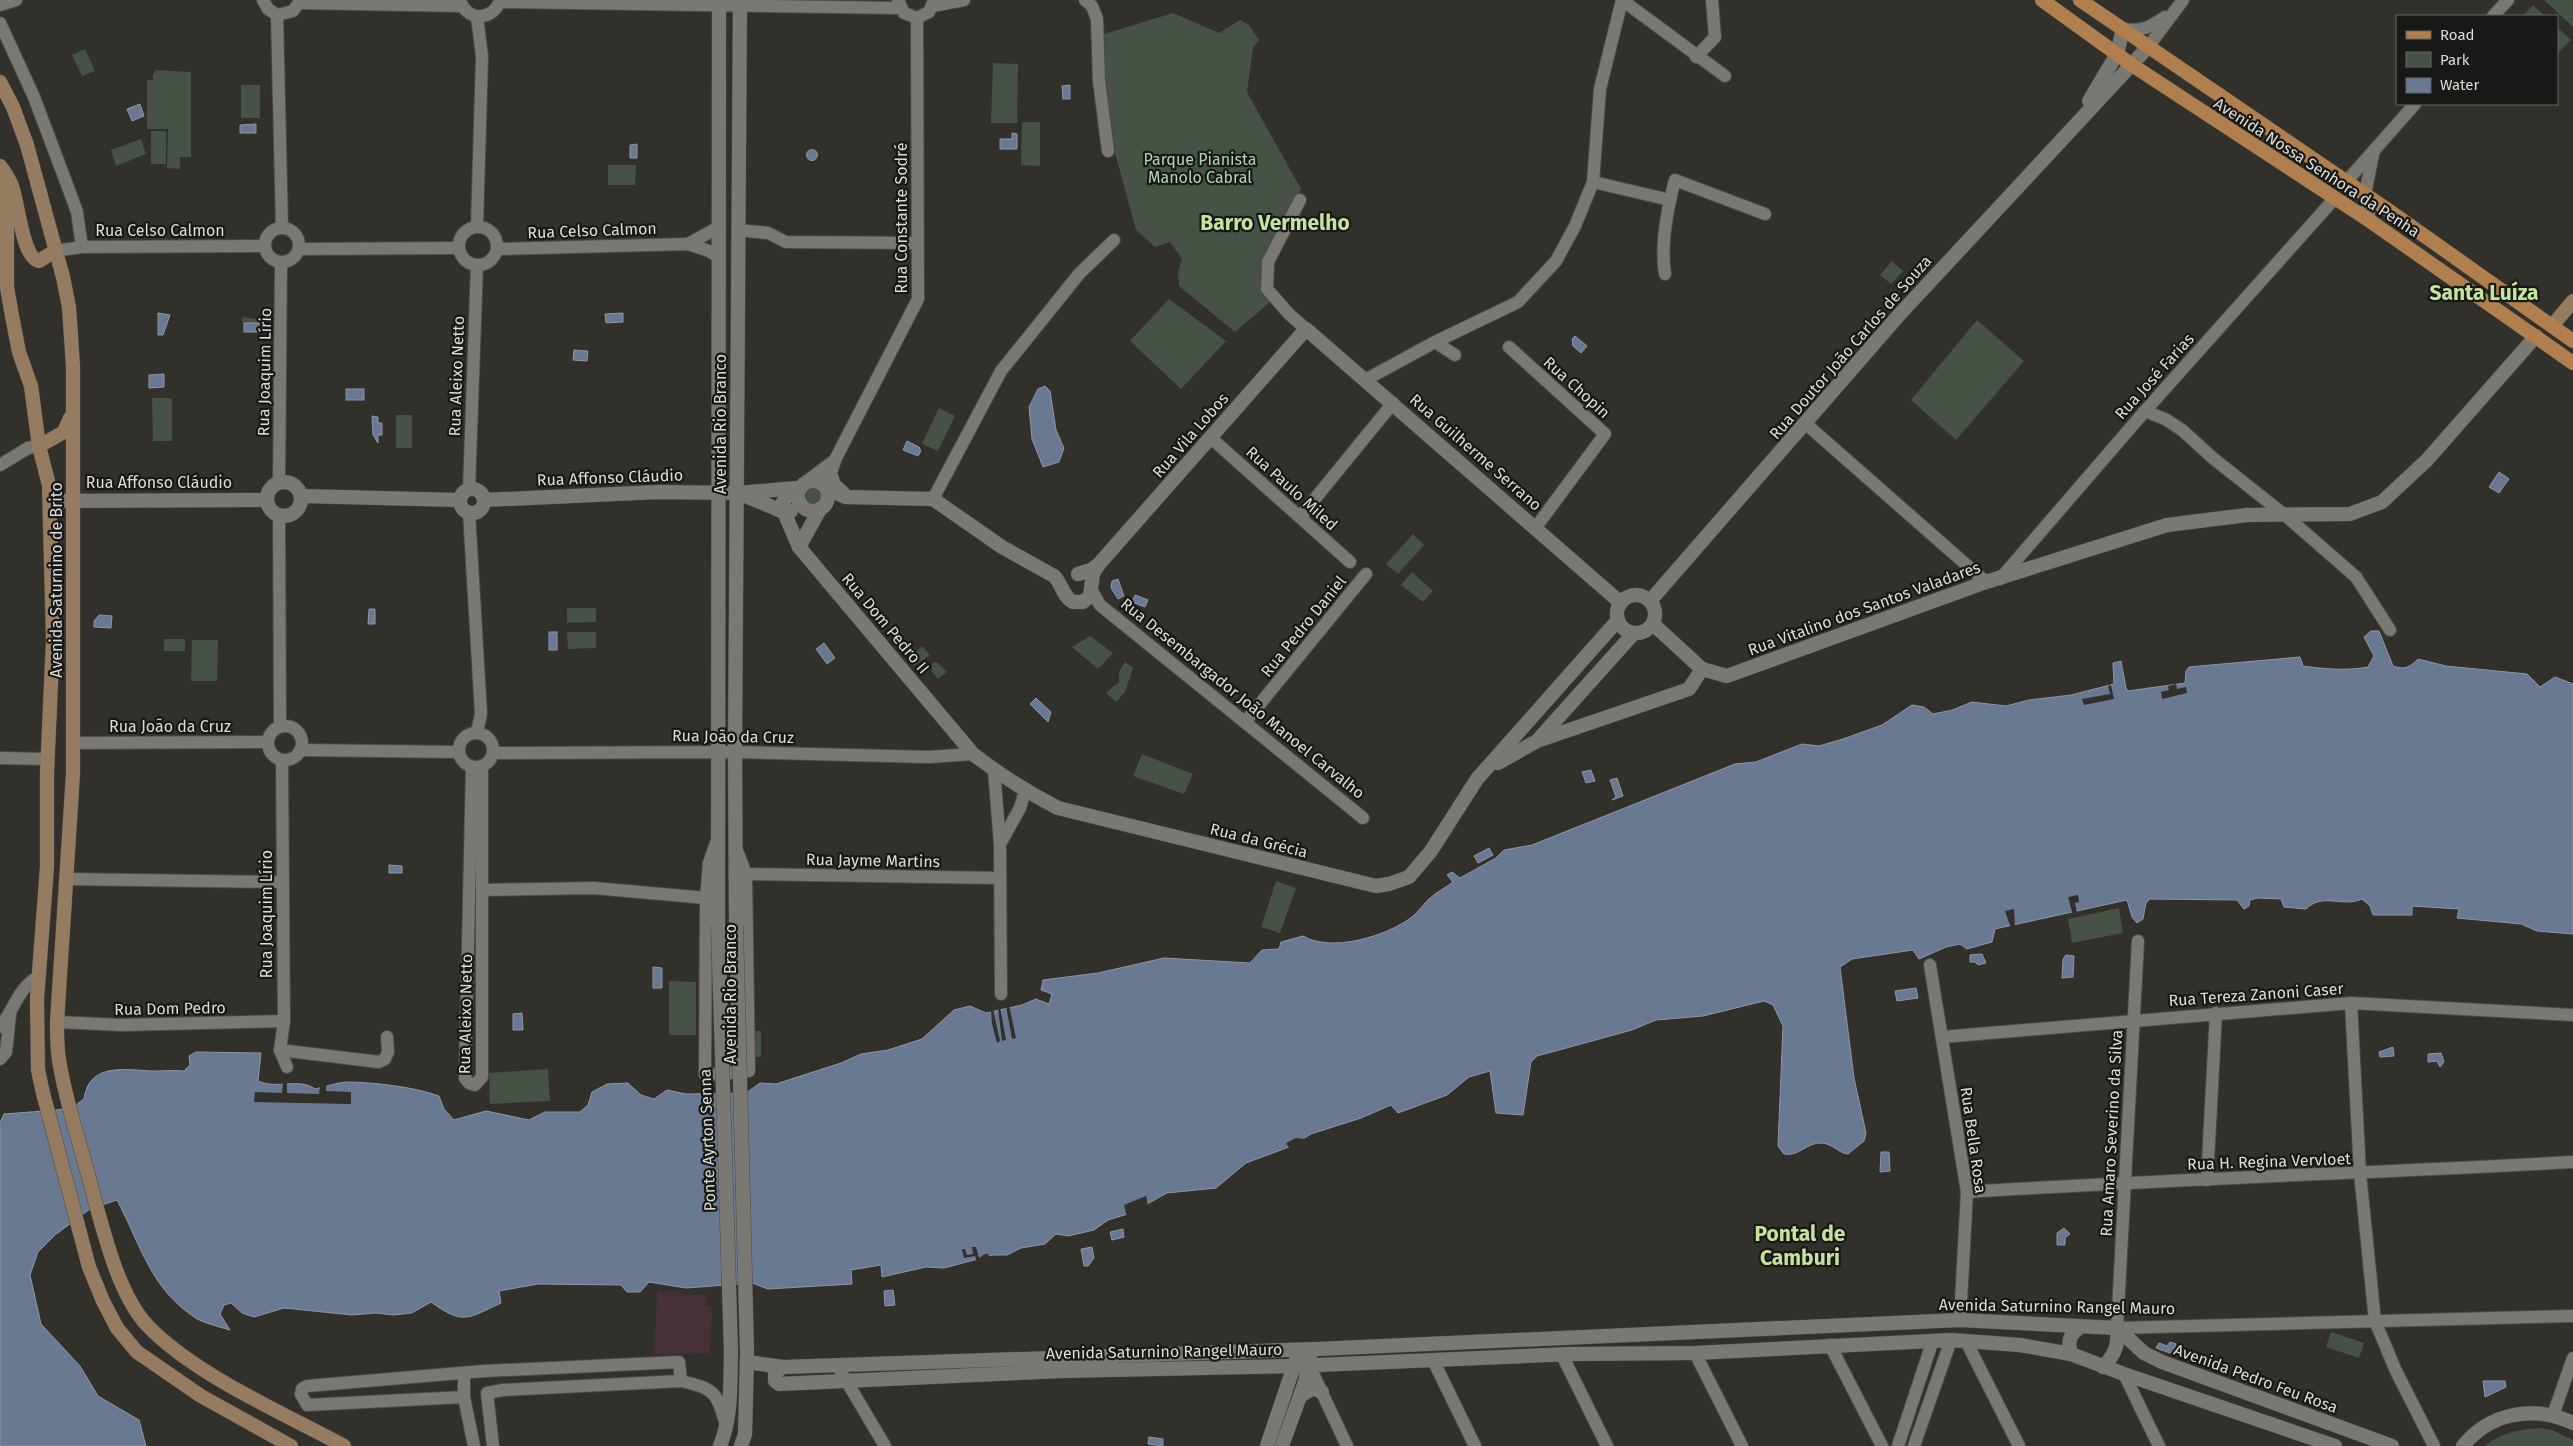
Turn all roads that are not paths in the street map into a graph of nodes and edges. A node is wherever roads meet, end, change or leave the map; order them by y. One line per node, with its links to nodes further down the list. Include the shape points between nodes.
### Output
1 (16, 0): 18 (street)
2 (263, 0): 20 (street)
3 (964, 0): 16 (street)
4 (1085, 0): 35 (street, via 1092,6 1097,19 1099,81)
5 (1622, 0): 28 (street); 38 (street, via 1600,89)
6 (1712, 0): 28 (street, via 1715,37)
7 (2042, 0): 27 (main road, Avenida Nossa Senhora da Penha)
8 (2080, 0): 25 (main road, Avenida Nossa Senhora da Penha)
9 (2183, 0): 19 (street, Rua Doutor João Carlos de Souza)
10 (2508, 0): 21 (street)
11 (500, 1): 14 (street); 22 (street, via 495,11)
12 (301, 2): 13 (street); 20 (street, via 288,14)
13 (461, 3): 22 (street)
14 (719, 3): 15 (street); 47 (street, Avenida Rio Branco)
15 (740, 3): 17 (street); 49 (street, Avenida Rio Branco)
16 (934, 3): 23 (street, via 924,16)
17 (899, 4): 23 (street, via 904,13)
18 (0, 5)
19 (2173, 11): 25 (street, Rua Doutor João Carlos de Souza, via 2147,30); 26 (street, Rua Doutor João Carlos de Souza)
20 (277, 15): 48 (street)
21 (2494, 15)
22 (477, 17): 46 (street, via 482,56)
23 (916, 18): 51 (street, Rua Constante Sodré)
24 (0, 23): 54 (street, via 34,97 69,190 77,212)
25 (2123, 29): 26 (main road, Avenida Nossa Senhora da Penha); 27 (street, Rua Doutor João Carlos de Souza)
26 (2148, 46): 29 (street, Rua Doutor João Carlos de Souza); 39 (main road, Avenida Nossa Senhora da Penha)
27 (2117, 54): 29 (main road, Avenida Nossa Senhora da Penha); 33 (street, Rua Doutor João Carlos de Souza)
28 (1696, 57): 30 (street)
29 (2132, 66): 33 (street, Rua Doutor João Carlos de Souza); 41 (main road, Avenida Nossa Senhora da Penha)
30 (1725, 76)
31 (0, 82): 58 (main road, Avenida Saturnino de Brito, via 27,145)
32 (2414, 105): 34 (street)
33 (2078, 119): 77 (street, Rua Doutor João Carlos de Souza, via 1899,315)
34 (2374, 149): 39 (street); 40 (street)
35 (1108, 151)
36 (0, 166): 58 (main road, via 13,187 31,256 39,261)
37 (0, 180): 79 (main road, Avenida Saturnino de Brito, via 6,219 8,294 19,352 31,386)
38 (1593, 182): 43 (street); 68 (street, via 1556,261 1518,302)
39 (2346, 182): 40 (main road, Avenida Nossa Senhora da Penha); 41 (main road)
40 (2365, 194): 45 (street); 64 (main road, Avenida Nossa Senhora da Penha)
41 (2335, 198): 45 (main road, Avenida Nossa Senhora da Penha); 76 (street, Rua José Farias)
42 (1300, 200): 65 (street, via 1268,262 1267,288)
43 (1670, 200): 44 (street, via 1675,180); 62 (street, via 1662,258)
44 (1765, 214)
45 (2370, 221): 66 (main road, Avenida Nossa Senhora da Penha)
46 (477, 226): 55 (street, via 465,231); 57 (street, via 493,233)
47 (719, 227): 52 (street, Rua Celso Calmon); 59 (street, Avenida Rio Branco)
48 (282, 228): 53 (street, via 268,235); 56 (street, via 295,234)
49 (738, 230): 51 (street, via 768,233 786,242); 88 (street, Avenida Rio Branco)
50 (1114, 240): 95 (street, via 1079,274 1002,370)
51 (917, 242): 80 (street, Rua Constante Sodré, via 918,299)
52 (688, 244): 57 (street, Rua Celso Calmon); 59 (street, Rua Celso Calmon)
53 (265, 246): 54 (street, Rua Celso Calmon); 60 (street, via 270,257)
54 (82, 247): 58 (street, Rua Celso Calmon)
55 (459, 248): 56 (street); 61 (street, via 465,260)
56 (299, 249): 60 (street, via 296,256)
57 (497, 249): 61 (street, via 494,258 486,264)
58 (55, 251): 75 (main road, Avenida Saturnino de Brito, via 69,307)
59 (719, 257): 87 (street, Avenida Rio Branco)
60 (281, 262): 83 (street, Rua Joaquim Lírio)
61 (476, 265): 85 (street, Rua Aleixo Netto)
62 (1665, 274)
63 (2573, 301): 64 (main road)
64 (2552, 326): 66 (main road); 67 (main road, Avenida Nossa Senhora da Penha); 70 (main road, via 2552,338)
65 (1306, 329): 73 (street, Rua Guilherme Serrano); 78 (street, Rua Vila Lobos)
66 (2536, 336): 70 (main road, Avenida Nossa Senhora da Penha); 102 (street, Rua Vitalino dos Santos Valadares, via 2427,460 2382,502 2350,514)
67 (2573, 340)
68 (1435, 342): 71 (street); 73 (street)
69 (1509, 347): 104 (street, Rua Chopin, via 1605,434)
70 (2560, 354): 72 (main road, Avenida Nossa Senhora da Penha)
71 (1455, 355)
72 (2573, 362)
73 (1366, 380): 74 (street, Rua Guilherme Serrano)
74 (1393, 404): 103 (street); 104 (street, Rua Guilherme Serrano)
75 (72, 409): 79 (main road, via 64,432); 91 (main road, Avenida Saturnino de Brito)
76 (2145, 411): 102 (street, via 2182,430); 111 (street, Rua José Farias)
77 (1806, 424): 111 (street); 114 (street, Rua Doutor João Carlos de Souza)
78 (1212, 438): 103 (street, Rua Paulo Miled); 107 (street, Rua Vila Lobos)
79 (39, 446): 81 (street, via 28,448); 96 (main road, Avenida Saturnino de Brito)
80 (836, 458): 82 (street, Rua Constante Sodré); 84 (street, Rua Constante Sodré)
81 (0, 465)
82 (830, 473): 86 (street, Rua Constante Sodré); 90 (street, via 834,485)
83 (279, 483): 89 (street, via 289,482); 92 (street, via 270,489)
84 (800, 486): 86 (street, via 818,481); 88 (street, Rua Affonso Cláudio); 98 (street, via 798,500); 100 (street, via 783,502)
85 (469, 488): 93 (street); 94 (street, via 479,491)
86 (826, 488): 90 (street); 97 (street, via 828,498)
87 (720, 491): 88 (street, Rua Affonso Cláudio); 94 (street, Rua Affonso Cláudio); 132 (street, Avenida Rio Branco)
88 (738, 493): 100 (street, Rua Affonso Cláudio); 133 (street, Avenida Rio Branco)
89 (301, 496): 93 (street); 101 (street, via 295,512 288,516)
90 (846, 496): 95 (street); 97 (street)
91 (75, 500): 92 (street, Rua Affonso Cláudio); 96 (street, Rua Affonso Cláudio); 129 (main road, Avenida Saturnino de Brito)
92 (267, 500): 101 (street)
93 (459, 500): 99 (street, via 462,508)
94 (484, 500): 99 (street, via 479,510)
95 (934, 500): 110 (street, via 1002,547)
96 (50, 501): 123 (main road, Avenida Saturnino de Brito, via 53,640)
97 (822, 508): 98 (street); 105 (street)
98 (806, 510): 100 (street, Rua Affonso Cláudio)
99 (469, 512): 126 (street, via 482,714)
100 (784, 512): 105 (street, Rua Dom Pedro II)
101 (279, 515): 125 (street)
102 (2286, 516): 111 (street, Rua Vitalino dos Santos Valadares, via 2248,515 2167,525); 120 (street, via 2356,577)
103 (1300, 517): 106 (street, Rua Paulo Miled)
104 (1536, 527): 116 (street, Rua Guilherme Serrano)
105 (799, 547): 135 (street, Rua Dom Pedro II, via 946,722)
106 (1350, 562)
107 (1099, 564): 109 (street, Rua Vila Lobos); 112 (street, Rua Vila Lobos, via 1093,573)
108 (1366, 574): 124 (street, Rua Pedro Daniel)
109 (1075, 575): 110 (street); 112 (street, via 1087,577); 113 (street, via 1065,582)
110 (1054, 576): 113 (street)
111 (1993, 581): 122 (street, Rua Vitalino dos Santos Valadares, via 1727,676)
112 (1092, 588): 115 (street); 117 (street, Rua Desembargador João Manoel Carvalho)
113 (1064, 592): 115 (street, via 1069,600)
114 (1650, 601): 116 (street, via 1635,595); 119 (street, via 1656,612)
115 (1083, 602): 117 (street, Rua Desembargador João Manoel Carvalho)
116 (1621, 603): 118 (street)
117 (1100, 605): 124 (street, Rua Desembargador João Manoel Carvalho)
118 (1618, 620): 121 (street, via 1622,627); 141 (street)
119 (1652, 624): 121 (street, via 1646,630); 122 (street)
120 (2390, 630)
121 (1634, 633): 127 (street)
122 (1702, 669): 127 (street, via 1689,690)
123 (50, 698): 129 (main road, via 57,738); 137 (main road, Avenida Saturnino de Brito)
124 (1246, 721): 143 (street, Rua Desembargador João Manoel Carvalho)
125 (280, 727): 128 (street, via 272,732); 130 (street, via 290,726 298,732 302,740)
126 (477, 732): 131 (street, via 465,736); 134 (street, via 490,739)
127 (1537, 741): 141 (street, via 1513,753)
128 (268, 742): 129 (street, Rua João da Cruz); 138 (street, via 272,753)
129 (73, 743): 149 (main road, Avenida Saturnino de Brito)
130 (300, 750): 131 (street); 138 (street, via 289,759)
131 (458, 752): 139 (street, via 465,764)
132 (717, 752): 133 (street, Rua João da Cruz); 134 (street, Rua João da Cruz); 144 (street, Avenida Rio Branco)
133 (735, 752): 135 (street, Rua João da Cruz, via 929,757); 146 (street, Avenida Rio Branco)
134 (493, 753): 139 (street, via 490,761)
135 (966, 754): 140 (street, Rua Dom Pedro II)
136 (0, 758): 137 (street)
137 (48, 759): 156 (main road, Avenida Saturnino de Brito, via 46,867)
138 (282, 760): 150 (street, Rua Joaquim Lírio)
139 (477, 766): 151 (street, Rua Aleixo Netto); 151 (street, Rua Aleixo Netto, via 465,1078 475,1086 482,1077)
140 (992, 768): 142 (street, Rua da Grécia); 145 (street)
141 (1477, 779): 142 (street, Rua da Grécia, via 1431,851 1409,877 1376,886 1058,808)
142 (1026, 791): 145 (street)
143 (1363, 818)
144 (717, 840): 152 (street, Avenida Rio Branco, via 709,863); 153 (street, Avenida Rio Branco)
145 (1000, 844): 148 (street)
146 (736, 848): 147 (street, Avenida Rio Branco); 192 (street, Avenida Rio Branco, bridge)
147 (746, 874): 148 (street, Rua Jayme Martins); 152 (street, Avenida Rio Branco, via 747,1073 705,1074)
148 (999, 878): 157 (street)
149 (66, 879): 150 (street); 164 (main road, Avenida Saturnino de Brito)
150 (281, 882): 163 (street, Rua Joaquim Lírio)
151 (482, 890): 152 (street, via 594,888)
152 (706, 898)
153 (718, 926): 212 (street, Ponte Ayrton Senna, bridge, via 731,1352)
154 (2138, 941): 162 (street, Rua Amaro Severino da Silva)
155 (1930, 966): 167 (street, Rua Bella Rosa)
156 (38, 977): 160 (street, via 23,988); 213 (main road, Avenida Saturnino de Brito, via 38,1070 89,1267 110,1316 137,1352 201,1396)
157 (1001, 994)
158 (2351, 1003): 159 (street, Rua Tereza Zanoni Caser); 161 (street, Rua Tereza Zanoni Caser); 172 (street)
159 (2216, 1013): 162 (street, Rua Tereza Zanoni Caser); 173 (street)
160 (10, 1015): 165 (street); 169 (street, via 6,1052)
161 (2573, 1015)
162 (2134, 1020): 167 (street, Rua Tereza Zanoni Caser); 174 (street, Rua Amaro Severino da Silva)
163 (284, 1021): 164 (street, Rua Dom Pedro, via 122,1025); 168 (street, Rua Joaquim Lírio)
164 (57, 1022): 214 (main road, Avenida Saturnino de Brito, via 58,1058 64,1089 104,1230 128,1298 146,1324 168,1344 224,1381)
165 (0, 1027)
166 (387, 1036): 168 (street, via 388,1052 379,1062)
167 (1942, 1037): 175 (street, Rua Bella Rosa)
168 (280, 1050): 170 (street)
169 (0, 1059)
170 (287, 1067)
171 (2573, 1162): 172 (street, Rua H. Regina Vervloet)
172 (2360, 1173): 173 (street, Rua H. Regina Vervloet); 178 (street)
173 (2207, 1180): 174 (street, Rua H. Regina Vervloet)
174 (2124, 1182): 175 (street, Rua H. Regina Vervloet); 180 (street, Rua Amaro Severino da Silva)
175 (1967, 1192): 177 (street, Rua Bella Rosa)
176 (2573, 1316): 178 (street, Avenida Saturnino Rangel Mauro)
177 (1960, 1320): 179 (street, Avenida Saturnino Rangel Mauro); 181 (street, Avenida Saturnino Rangel Mauro)
178 (2375, 1321): 180 (street, Avenida Saturnino Rangel Mauro); 233 (street)
179 (2080, 1327): 180 (street, Avenida Saturnino Rangel Mauro); 191 (street, via 2069,1338)
180 (2117, 1328): 200 (street, via 2117,1345); 232 (street, Avenida Pedro Feu Rosa, via 2144,1353 2162,1362)
181 (1654, 1333): 182 (street, Avenida Saturnino Rangel Mauro); 190 (street)
182 (1571, 1336): 187 (street, Avenida Saturnino Rangel Mauro); 189 (street)
183 (1933, 1340): 184 (street, Avenida Saturnino Rangel Mauro); 186 (street, Avenida Saturnino Rangel Mauro); 227 (street)
184 (1951, 1340): 185 (street, Avenida Saturnino Rangel Mauro); 228 (street)
185 (1966, 1342): 191 (street, Avenida Saturnino Rangel Mauro, via 2020,1345); 229 (street)
186 (1830, 1345): 188 (street, Avenida Saturnino Rangel Mauro); 226 (street)
187 (1305, 1349): 195 (street, Avenida Saturnino Rangel Mauro); 197 (street); 198 (street)
188 (1695, 1352): 190 (street, Avenida Saturnino Rangel Mauro); 225 (street)
189 (1567, 1354): 190 (street, Avenida Saturnino Rangel Mauro); 194 (street, Avenida Saturnino Rangel Mauro); 224 (street)
190 (1654, 1354)
191 (2071, 1354): 200 (street, Avenida Saturnino Rangel Mauro)
192 (747, 1357): 199 (street, Avenida Saturnino Rangel Mauro); 218 (street, via 745,1434)
193 (2573, 1358): 210 (street)
194 (1433, 1360): 197 (street, Avenida Saturnino Rangel Mauro); 223 (street)
195 (1061, 1364): 196 (street, Avenida Saturnino Rangel Mauro); 198 (street, Avenida Saturnino Rangel Mauro); 204 (street, Avenida Saturnino Rangel Mauro)
196 (837, 1365): 199 (street, Avenida Saturnino Rangel Mauro); 204 (street)
197 (1309, 1365): 198 (street, Avenida Saturnino Rangel Mauro); 206 (street); 208 (street)
198 (1295, 1366): 220 (street)
199 (783, 1367): 204 (street, Avenida Saturnino Rangel Mauro, via 775,1374 778,1384)
200 (2103, 1367): 203 (street)
201 (484, 1371): 202 (street); 205 (street, via 668,1358 679,1362); 207 (street)
202 (464, 1373): 209 (street); 209 (street, via 307,1386 301,1394 307,1405)
203 (2124, 1374): 230 (street); 231 (street)
204 (846, 1380): 219 (street)
205 (681, 1381): 207 (street); 212 (street, via 706,1387 712,1392 720,1403)
206 (1322, 1392): 208 (street, via 1313,1388); 222 (street)
207 (487, 1393): 216 (street)
208 (1300, 1396): 221 (street)
209 (464, 1397): 215 (street)
210 (2553, 1415): 211 (street); 234 (street, via 2526,1413 2500,1419 2477,1432)
211 (2573, 1423)
212 (727, 1428): 217 (street, Ponte Ayrton Senna)
213 (291, 1446)
214 (344, 1446)
215 (474, 1446)
216 (493, 1446)
217 (720, 1446)
218 (741, 1446)
219 (885, 1446)
220 (1267, 1446)
221 (1282, 1446)
222 (1347, 1446)
223 (1475, 1446)
224 (1607, 1446)
225 (1742, 1446)
226 (1882, 1446)
227 (1898, 1446)
228 (1914, 1446)
229 (2020, 1446)
230 (2159, 1446)
231 (2335, 1446)
232 (2392, 1446)
233 (2434, 1446)
234 (2464, 1446)

